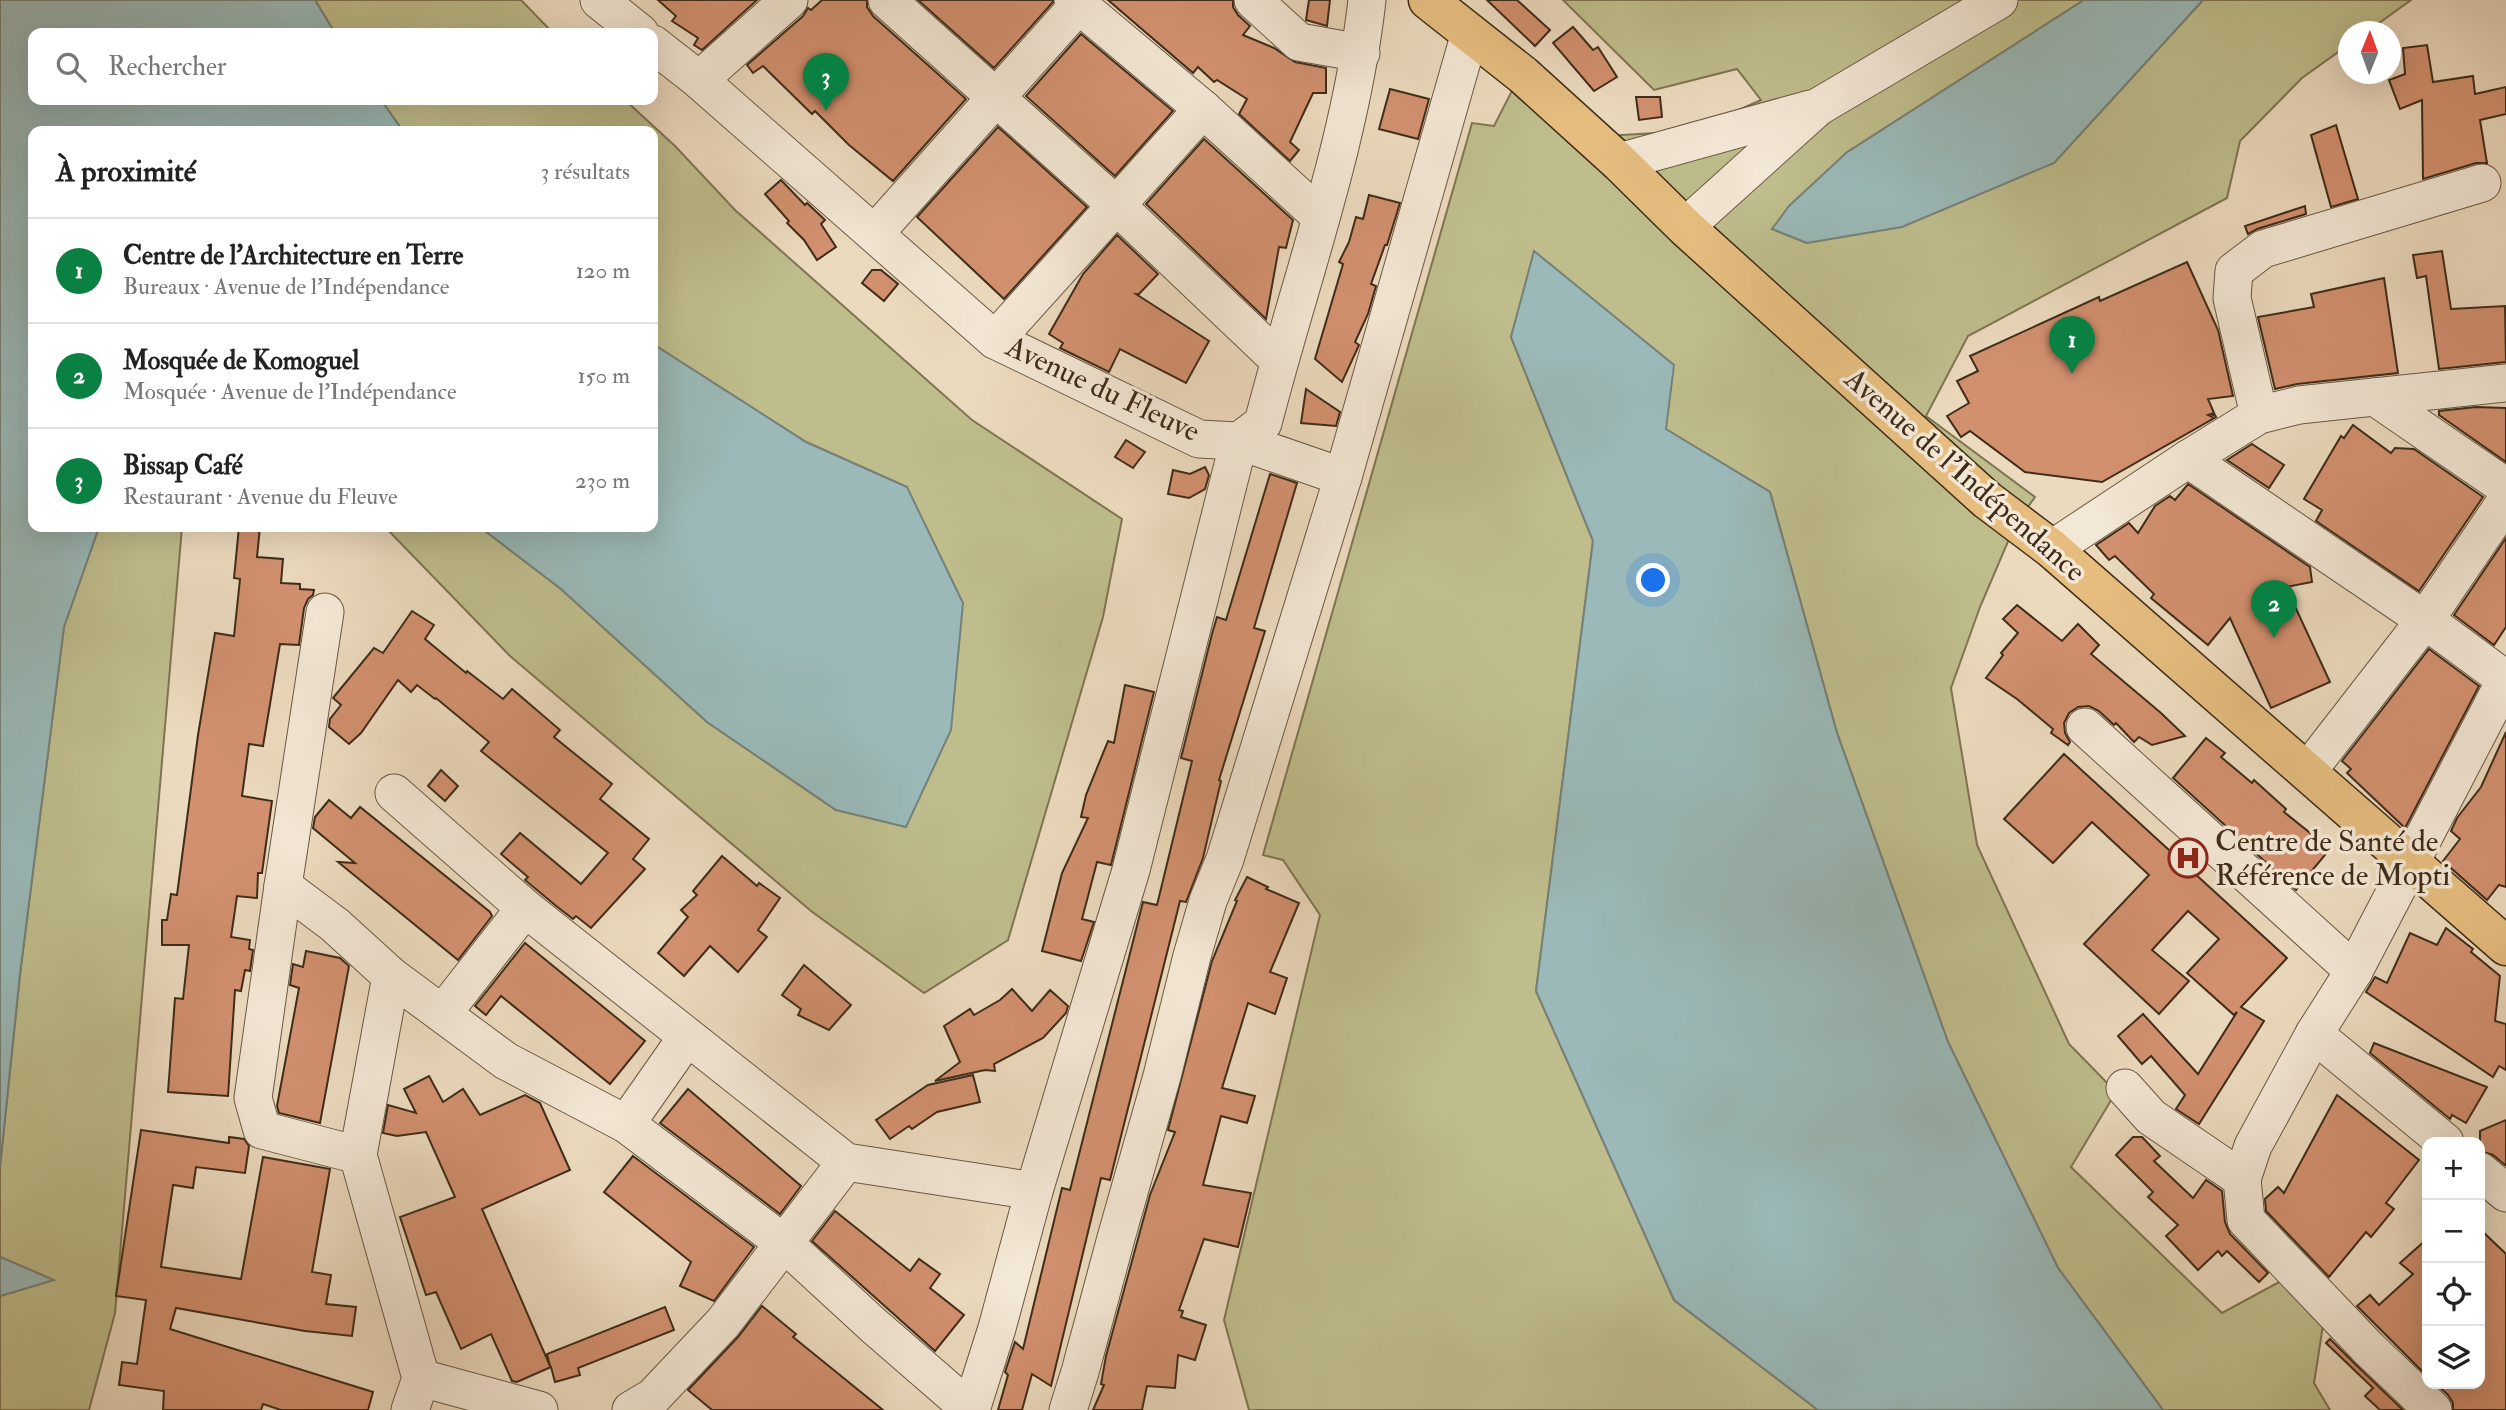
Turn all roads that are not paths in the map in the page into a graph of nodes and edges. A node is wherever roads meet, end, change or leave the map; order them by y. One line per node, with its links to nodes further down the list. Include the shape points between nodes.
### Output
1 (599, 0): 9 (street)
2 (789, 0): 13 (street)
3 (887, 0): 14 (street)
4 (1253, 0): 12 (street, via 1299,42)
5 (1367, 0): 12 (street, Avenue du Fleuve)
6 (1428, 0): 10 (main road, Avenue de l'Indépendance)
7 (1999, 0): 15 (street)
8 (1079, 2): 14 (street); 16 (street)
9 (634, 28)
10 (1469, 33): 17 (main road, Avenue de l'Indépendance); 30 (street)
11 (658, 48): 13 (street, Avenue du Fleuve)
12 (1361, 53): 20 (street, Avenue du Fleuve)
13 (699, 80): 22 (street, Avenue du Fleuve)
14 (996, 98): 19 (street); 22 (street)
15 (1818, 107): 17 (street); 21 (street)
16 (1203, 109): 19 (street); 20 (street)
17 (1619, 162): 21 (main road, Avenue de l'Indépendance)
18 (2482, 183): 27 (street, via 2263,249 2234,271 2232,298)
19 (1116, 205): 23 (street); 24 (street)
20 (1321, 216): 24 (street, Avenue du Fleuve)
21 (1685, 227): 33 (main road, Avenue de l'Indépendance, via 1987,500)
22 (875, 233): 23 (street, Avenue du Fleuve)
23 (995, 340): 28 (street, Avenue du Fleuve, via 1199,439)
24 (1279, 360): 28 (street, Avenue du Fleuve, via 1263,423)
25 (2506, 383): 26 (street)
26 (2375, 397): 27 (street, via 2299,405); 31 (street)
27 (2259, 415): 29 (street)
28 (1239, 441): 30 (street); 56 (street, via 1131,870)
29 (2188, 459): 33 (street); 35 (street)
30 (1343, 477): 63 (street, via 1208,901)
31 (2506, 487)
32 (2506, 501): 35 (street)
33 (2052, 549): 38 (main road, Avenue de l'Indépendance)
34 (325, 612): 41 (street)
35 (2425, 620): 36 (street); 38 (street)
36 (2505, 679): 40 (street)
37 (2085, 727): 44 (street)
38 (2307, 772): 40 (main road, Avenue de l'Indépendance)
39 (394, 793): 42 (street)
40 (2412, 862): 43 (main road, Avenue de l'Indépendance); 44 (street)
41 (283, 886): 45 (street); 52 (street, via 253,1098 256,1114 262,1130)
42 (525, 908): 46 (street); 48 (street)
43 (2506, 946)
44 (2354, 971): 47 (street)
45 (391, 976): 46 (street); 52 (street)
46 (443, 1013): 50 (street, via 506,1061)
47 (2314, 1034): 51 (street); 55 (street, via 2253,1146)
48 (687, 1037): 50 (street); 53 (street)
49 (2124, 1088): 55 (street, via 2151,1117)
50 (625, 1124): 58 (street)
51 (2439, 1137)
52 (358, 1156): 59 (street)
53 (846, 1162): 56 (street); 58 (street)
54 (2485, 1175): 57 (street)
55 (2242, 1179): 64 (street, via 2246,1220)
56 (1034, 1191): 62 (street)
57 (2506, 1193)
58 (785, 1244): 61 (street, via 723,1323 653,1397); 62 (street)
59 (416, 1394): 60 (street)
60 (539, 1410)
61 (631, 1410)
62 (971, 1410)
63 (1068, 1410)
64 (2434, 1410)

